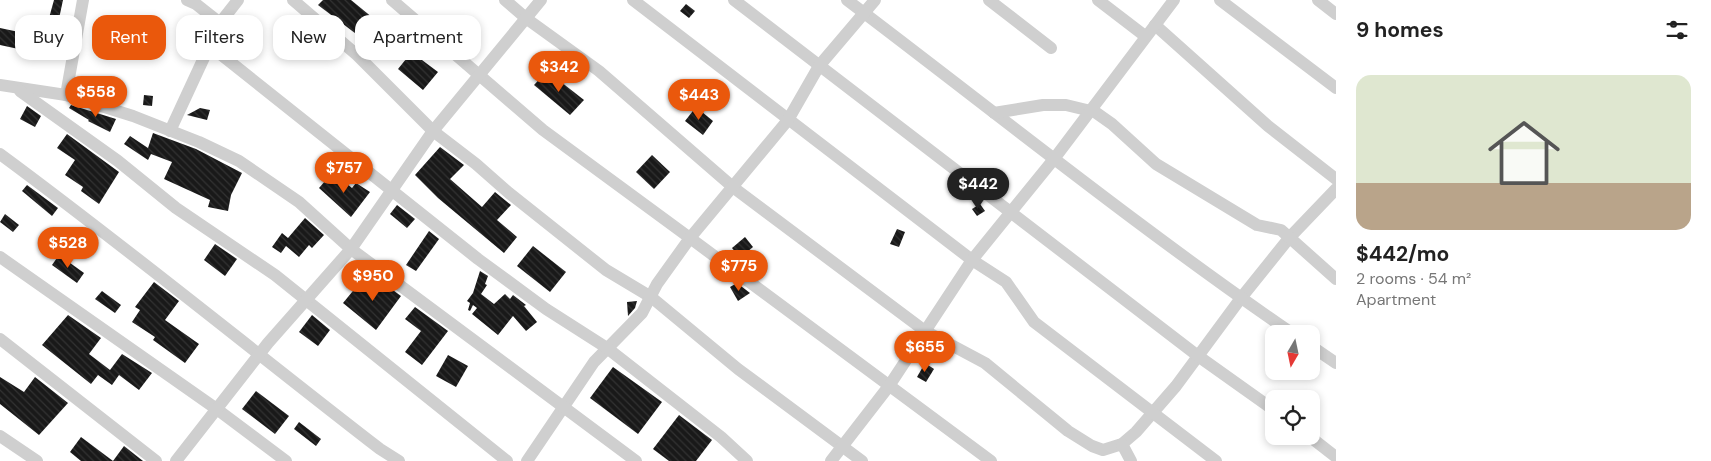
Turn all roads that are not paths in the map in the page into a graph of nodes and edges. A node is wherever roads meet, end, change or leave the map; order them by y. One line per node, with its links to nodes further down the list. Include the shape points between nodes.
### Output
1 (83, 0): 32 (street)
2 (187, 0): 19 (street)
3 (238, 0): 20 (street)
4 (292, 0): 37 (street, via 357,55)
5 (392, 0): 28 (street)
6 (505, 0): 21 (street)
7 (541, 0): 21 (street)
8 (632, 0): 35 (street)
9 (734, 0): 27 (street)
10 (847, 0): 17 (street)
11 (875, 0): 17 (street)
12 (989, 0): 24 (street)
13 (1098, 0): 23 (street)
14 (1174, 0): 22 (street)
15 (1220, 0): 31 (street)
16 (1318, 0): 18 (street)
17 (864, 13): 27 (street); 34 (street)
18 (1336, 14)
19 (210, 15)
20 (226, 15)
21 (527, 19): 28 (street); 41 (street, via 599,71)
22 (1155, 25): 23 (street); 40 (street, via 1268,126)
23 (1145, 36): 33 (street)
24 (1051, 48)
25 (202, 60): 36 (street)
26 (228, 60): 43 (street)
27 (819, 66): 35 (street); 44 (street)
28 (480, 74): 37 (street); 46 (street, via 543,130)
29 (0, 85): 30 (street)
30 (15, 88): 32 (street); 53 (street, via 118,161 176,208 275,275)
31 (1336, 88)
32 (66, 95): 36 (street)
33 (1089, 110): 34 (street, via 1043,105); 39 (street); 45 (street, via 1112,124 1144,154 1172,173 1258,225 1281,230)
34 (994, 113): 39 (street)
35 (788, 120): 41 (street); 49 (street)
36 (170, 131): 47 (street, via 239,161 299,202)
37 (432, 131): 43 (street); 51 (street, via 606,270)
38 (0, 154): 59 (street)
39 (1054, 159): 44 (street); 52 (street)
40 (1336, 179)
41 (734, 188): 46 (street); 55 (street)
42 (1336, 189): 45 (street)
43 (392, 191): 47 (street); 57 (street, via 546,309)
44 (1011, 212): 49 (street); 60 (street)
45 (1290, 237): 50 (street); 52 (street)
46 (690, 238): 51 (street); 62 (street)
47 (351, 249): 53 (street); 64 (street)
48 (0, 257): 65 (street)
49 (972, 260): 55 (street); 66 (street, via 1006,282 1034,322)
50 (1336, 279)
51 (650, 297): 57 (street, via 642,313); 70 (street, via 738,369)
52 (1241, 298): 54 (street); 60 (street)
53 (305, 301): 59 (street); 77 (street)
54 (1280, 325)
55 (925, 331): 62 (street); 68 (street, via 985,363 1068,431 1092,446 1103,450)
56 (0, 339): 73 (street)
57 (606, 348): 64 (street); 80 (street)
58 (1320, 352): 61 (street)
59 (258, 355): 65 (street); 76 (street)
60 (1198, 356): 63 (street); 66 (street)
61 (1336, 363)
62 (889, 386): 70 (street); 83 (street)
63 (1265, 404)
64 (564, 407): 78 (street); 79 (street)
65 (218, 410): 74 (street); 75 (street)
66 (1152, 414): 68 (street); 85 (street)
67 (0, 436): 72 (street)
68 (1122, 444): 84 (street)
69 (1320, 445): 71 (street)
70 (841, 446): 81 (street); 82 (street)
71 (1336, 457)
72 (36, 461)
73 (156, 461)
74 (176, 461)
75 (286, 461)
76 (399, 461)
77 (507, 461)
78 (527, 461)
79 (636, 461)
80 (747, 461)
81 (831, 461)
82 (862, 461)
83 (991, 461)
84 (1131, 461)
85 (1216, 461)

